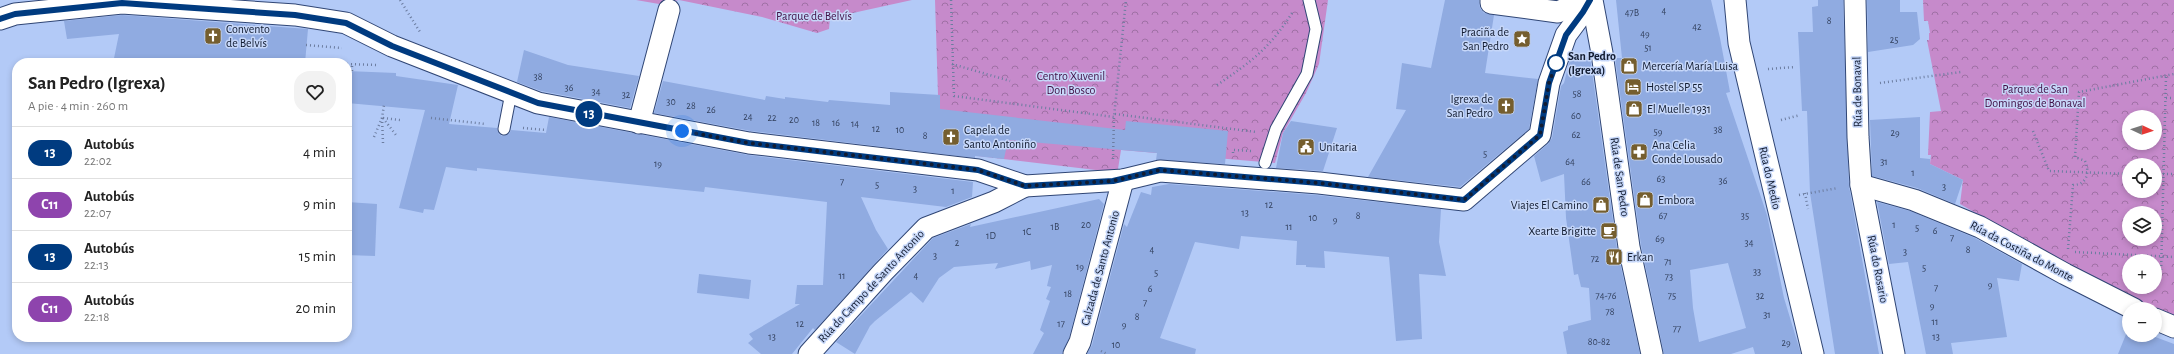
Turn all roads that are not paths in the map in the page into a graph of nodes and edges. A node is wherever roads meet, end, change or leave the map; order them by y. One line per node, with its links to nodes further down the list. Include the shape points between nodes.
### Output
1 (1309, 0): 12 (lane, via 1316,29 1310,65 1276,129)
2 (1491, 0): 3 (street, via 1491,3 1558,12)
3 (1585, 0)
4 (1591, 0): 13 (street, via 1566,35 1549,83 1540,135 1464,200 1319,183 1160,170); 21 (street, Rúa de San Pedro, via 1602,53 1629,247)
5 (1735, 0): 22 (street, Rúa do Medio, via 1739,43)
6 (1855, 0): 14 (street, Rúa de Bonaval)
7 (669, 10): 10 (street)
8 (0, 19): 9 (street, via 15,14 122,3 295,15 346,23 392,46)
9 (511, 94): 10 (street, via 538,103); 11 (lane)
10 (639, 123): 15 (street, via 749,143 978,170)
11 (504, 129)
12 (1265, 163)
13 (1123, 180): 15 (street); 20 (street, Calzada de Santo Antonio, via 1082,335)
14 (1861, 185): 16 (street, Rúa da Costiña do Monte, via 1914,200 1980,227); 23 (street, Rúa do Rosario)
15 (1025, 186): 19 (street, Rúa do Campo de Santo Antonio, via 994,202 926,228)
16 (2122, 303)
17 (2162, 322): 18 (street)
18 (2174, 328)
19 (809, 354)
20 (1074, 354)
21 (1652, 354)
22 (1813, 354)
23 (1894, 354)

